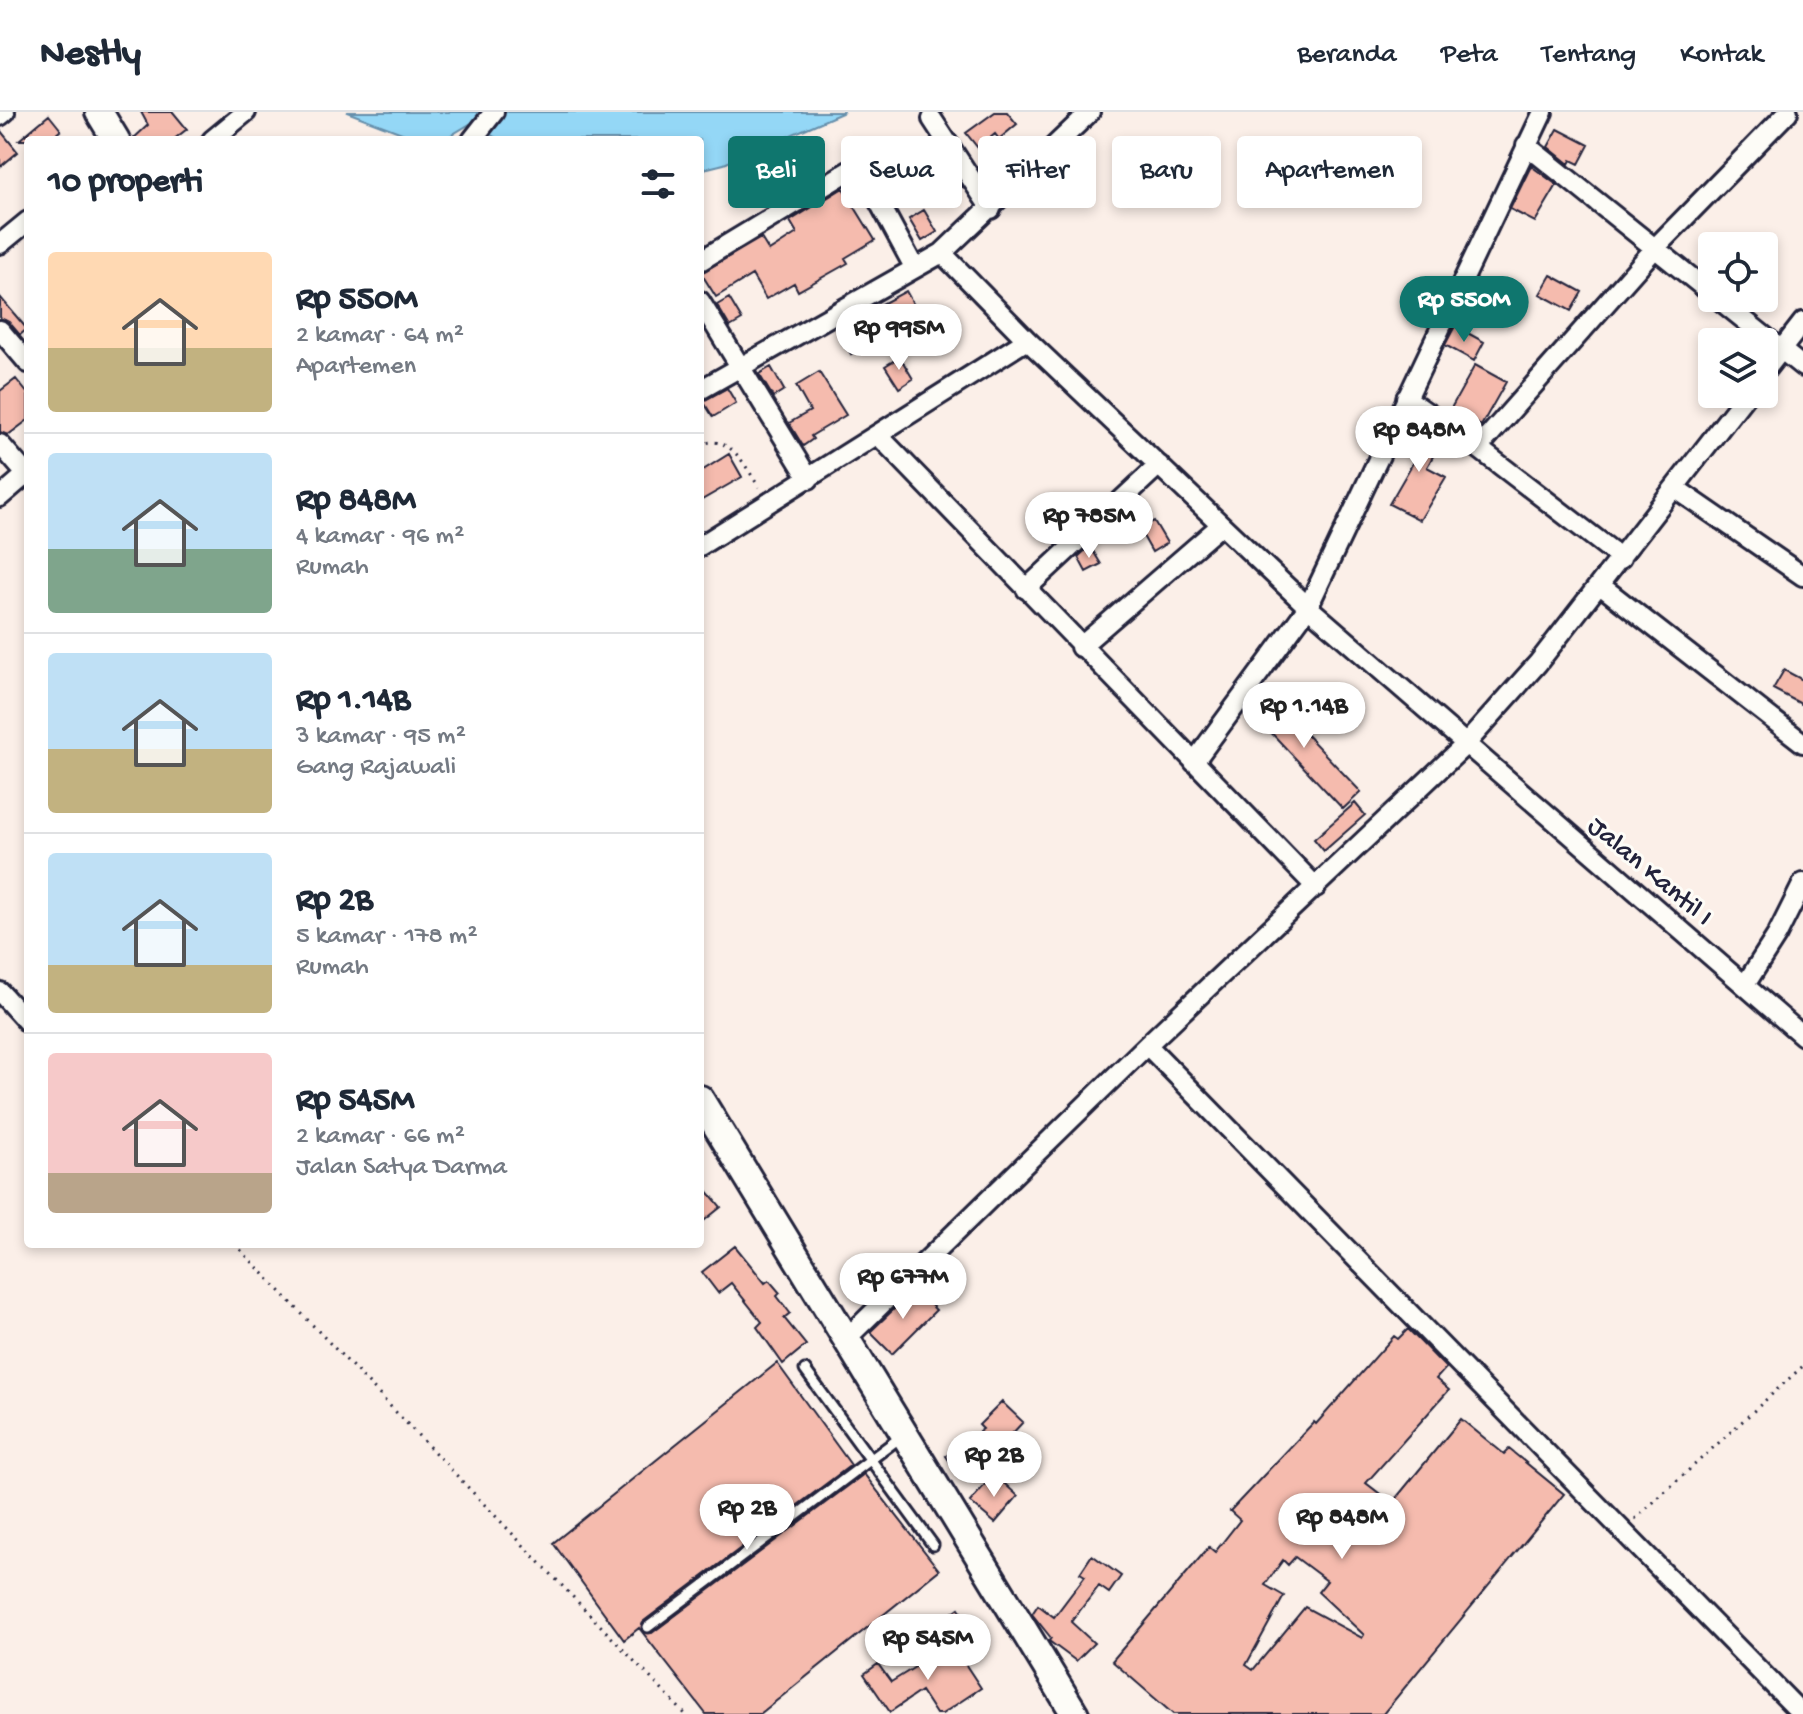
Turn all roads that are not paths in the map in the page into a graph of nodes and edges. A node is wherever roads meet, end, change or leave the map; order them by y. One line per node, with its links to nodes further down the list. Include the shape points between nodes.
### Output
1 (5, 112): 9 (street)
2 (99, 112): 12 (main road)
3 (246, 112): 13 (street)
4 (494, 112): 14 (street)
5 (1543, 112): 15 (street)
6 (1788, 112): 19 (street)
7 (1795, 112): 10 (street)
8 (1086, 113): 16 (street)
9 (0, 116)
10 (1803, 118)
11 (932, 119): 16 (street)
12 (114, 136)
13 (217, 136)
14 (475, 136)
15 (1526, 145): 19 (street); 35 (street)
16 (991, 209): 20 (street)
17 (24, 224): 18 (street)
18 (0, 244)
19 (1656, 247): 23 (street); 39 (street)
20 (942, 253): 22 (street); 28 (street, Jalan Kantil I)
21 (704, 259): 22 (street, via 852,169 866,178)
22 (914, 267): 32 (street)
23 (1698, 282)
24 (704, 308): 32 (street)
25 (1734, 312): 29 (street)
26 (1803, 322): 29 (street)
27 (0, 330): 31 (street)
28 (1027, 340): 37 (street); 40 (street, Jalan Kantil I)
29 (1780, 351): 30 (street); 33 (street)
30 (1778, 354)
31 (24, 358)
32 (740, 366): 34 (street); 43 (street)
33 (1803, 367)
34 (704, 388)
35 (1406, 398): 39 (street); 52 (street)
36 (1736, 408): 44 (street)
37 (878, 435): 43 (street); 51 (street)
38 (0, 444): 41 (street)
39 (1478, 448): 48 (street)
40 (1159, 465): 46 (street, Jalan Kantil I); 51 (street)
41 (24, 471)
42 (24, 477): 45 (street)
43 (809, 479): 47 (street)
44 (1675, 488): 48 (street); 49 (street)
45 (0, 497)
46 (1221, 525): 52 (street, Jalan Kantil I); 53 (street)
47 (704, 544)
48 (1621, 558): 50 (street)
49 (1803, 576)
50 (1600, 585): 54 (street); 55 (street)
51 (1026, 589): 53 (street)
52 (1308, 607): 55 (street, Jalan Kantil I); 56 (street)
53 (1080, 647): 56 (street)
54 (1803, 743)
55 (1464, 746): 58 (street); 59 (street, Jalan Kantil I)
56 (1194, 762): 58 (street)
57 (1803, 883): 59 (street)
58 (1316, 887): 63 (street)
59 (1745, 985): 62 (street, Jalan Kantil I)
60 (0, 992): 61 (street)
61 (24, 1019)
62 (1803, 1036)
63 (1147, 1045): 65 (street); 72 (street)
64 (704, 1106): 65 (main road)
65 (846, 1339): 67 (main road)
66 (805, 1370): 68 (lane)
67 (905, 1434): 68 (lane); 71 (main road)
68 (871, 1456): 69 (lane); 70 (lane)
69 (933, 1545)
70 (648, 1627)
71 (1075, 1714)
72 (1802, 1714)

